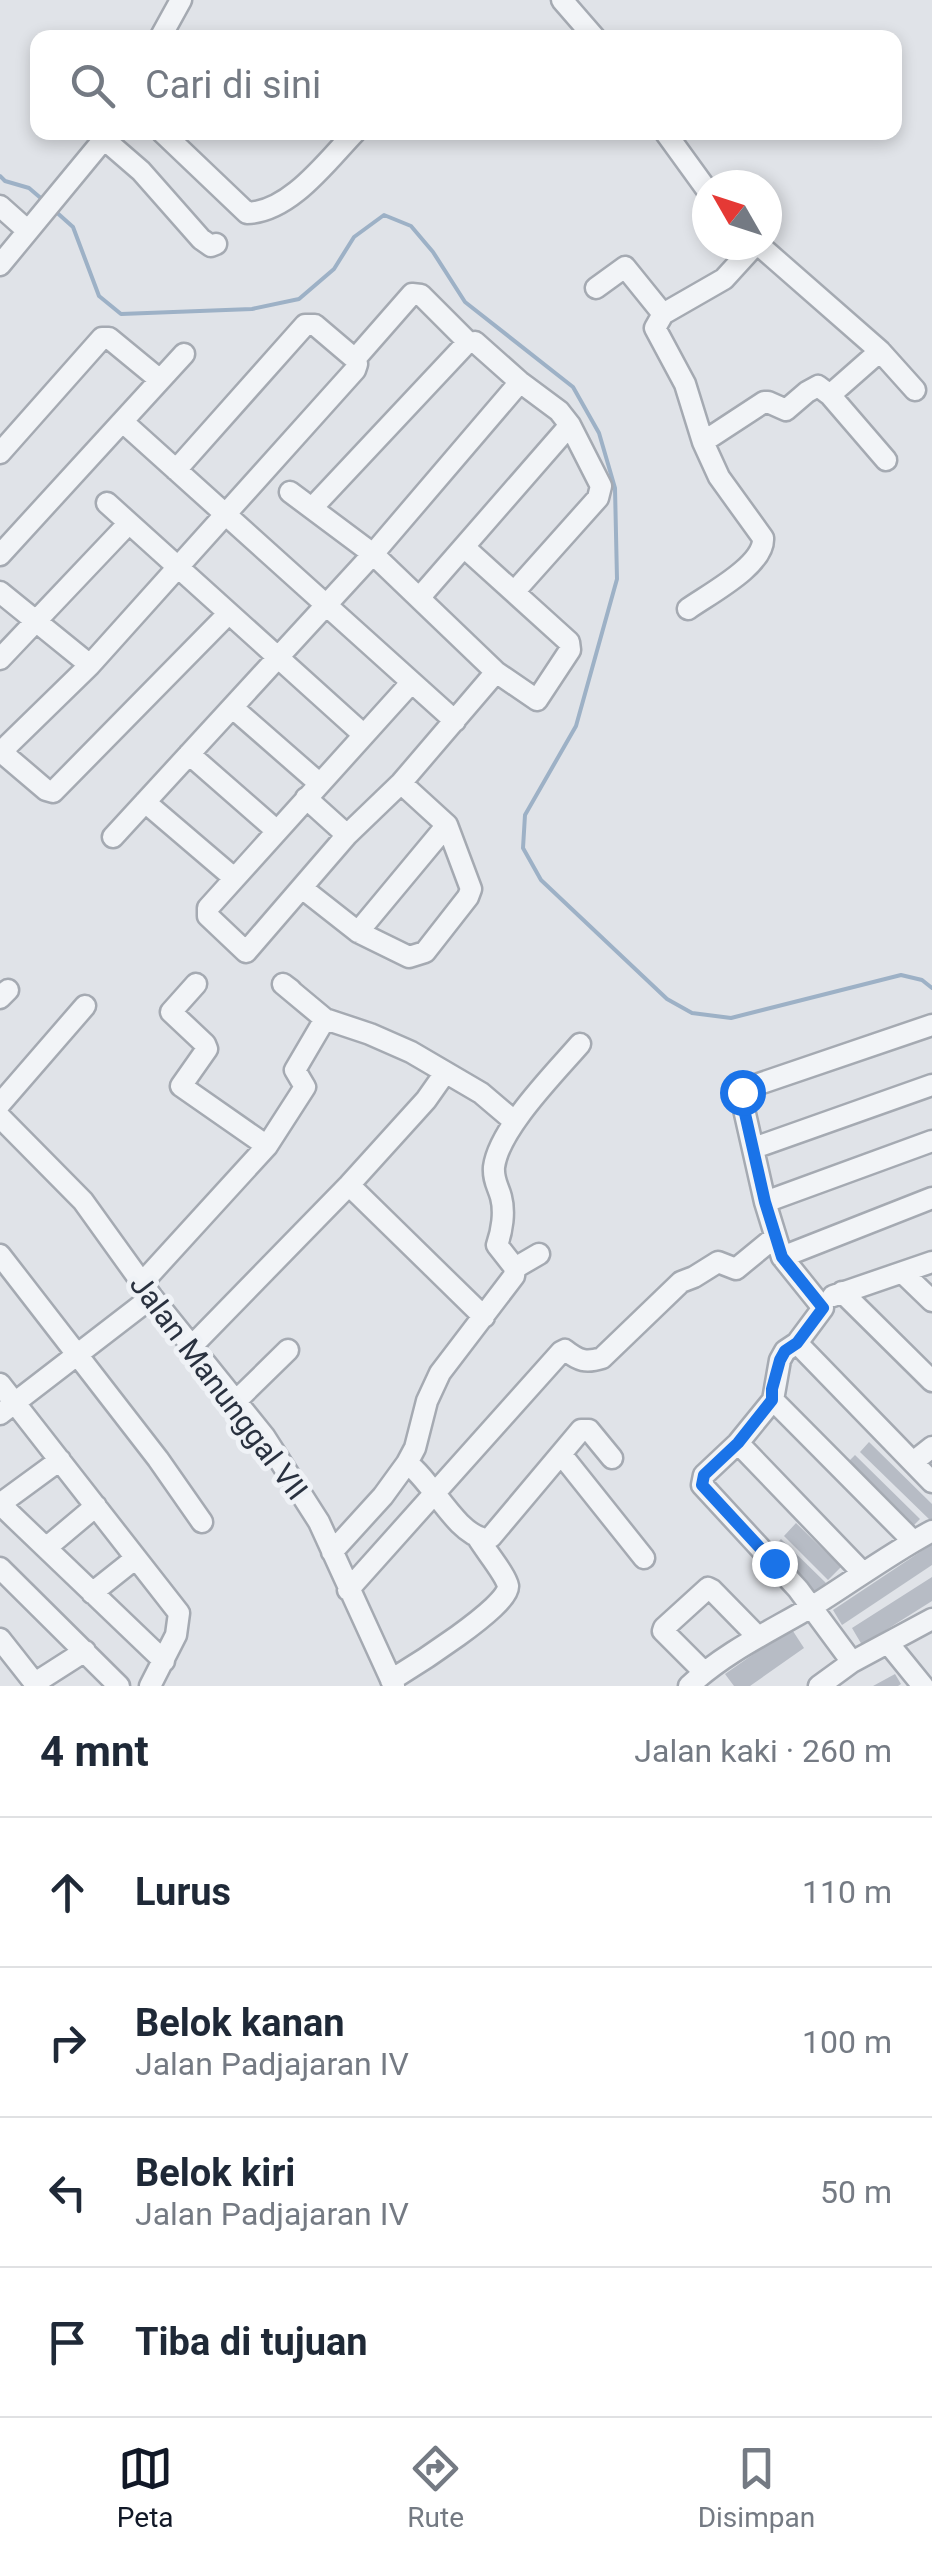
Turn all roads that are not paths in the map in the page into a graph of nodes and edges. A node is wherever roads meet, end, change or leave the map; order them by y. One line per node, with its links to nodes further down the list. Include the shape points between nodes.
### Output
1 (181, 0): 3 (street)
2 (565, 1): 4 (street)
3 (164, 30)
4 (589, 30)
5 (102, 140): 12 (street)
6 (109, 140): 13 (street, via 201,239)
7 (170, 140): 8 (street, via 248,213 287,200)
8 (347, 140)
9 (671, 140): 10 (street)
10 (693, 170)
11 (0, 206): 12 (street)
12 (28, 231): 16 (street)
13 (216, 244)
14 (742, 260): 18 (street, via 724,279)
15 (774, 260): 20 (street)
16 (0, 265)
17 (596, 288): 18 (street, via 625,268)
18 (663, 314): 29 (street, via 655,328 684,384)
19 (468, 342): 22 (street, via 412,294); 24 (street); 35 (street)
20 (880, 351): 25 (street); 26 (street)
21 (184, 354): 23 (street)
22 (355, 359): 32 (street, via 316,325 305,325); 36 (street, via 355,370)
23 (160, 380): 27 (street); 30 (street, via 102,338)
24 (520, 382): 28 (street); 39 (street)
25 (915, 390)
26 (830, 395): 29 (street, via 814,387 784,410 764,402); 31 (street)
27 (122, 422): 32 (street); 40 (street)
28 (570, 425): 38 (street); 43 (street, via 602,490)
29 (702, 442): 46 (street, via 764,544 748,566)
30 (0, 453)
31 (886, 460)
32 (176, 470): 36 (street)
33 (290, 492): 35 (street)
34 (107, 503): 37 (street)
35 (312, 508): 39 (street)
36 (226, 516): 41 (street); 45 (street)
37 (129, 524): 41 (street); 48 (street)
38 (464, 547): 43 (street); 44 (street)
39 (374, 554): 44 (street); 45 (street)
40 (0, 556)
41 (177, 569): 47 (street); 51 (street)
42 (0, 592): 48 (street)
43 (514, 592): 52 (street, via 570,647 537,700)
44 (420, 597): 52 (street)
45 (326, 605): 50 (street); 53 (street)
46 (688, 609)
47 (228, 614): 50 (street); 51 (street, via 49,791 4,750)
48 (34, 622): 49 (street); 51 (street)
49 (0, 659)
50 (278, 659): 54 (street); 56 (street)
51 (90, 665)
52 (496, 672): 55 (street)
53 (412, 684): 55 (street); 56 (street)
54 (233, 708): 57 (street); 59 (street)
55 (456, 721): 58 (street)
56 (364, 736): 59 (street)
57 (190, 754): 60 (street); 62 (street)
58 (401, 783): 61 (street); 63 (street)
59 (313, 791): 62 (street); 63 (street)
60 (145, 802): 64 (street); 65 (street)
61 (447, 825): 67 (street); 67 (street, via 471,890 425,952 408,957)
62 (277, 832): 65 (street)
63 (348, 835): 66 (street)
64 (113, 837)
65 (234, 878): 66 (street, via 207,912 246,952)
66 (302, 888): 67 (street)
67 (358, 932)
68 (196, 984): 80 (street, via 171,1012 207,1049 181,1086)
69 (291, 990): 71 (street, via 283,984)
70 (85, 1006): 76 (street)
71 (325, 1020): 74 (street, via 411,1052); 80 (street, via 295,1070 305,1087)
72 (932, 1025): 81 (street, via 744,1090)
73 (580, 1044): 78 (street)
74 (445, 1073): 78 (street); 82 (street)
75 (932, 1086): 81 (street)
76 (0, 1104)
77 (0, 1117): 91 (street, Jalan Manunggal VII, via 83,1201)
78 (514, 1121): 89 (street, via 494,1173 502,1215 497,1244)
79 (932, 1140): 84 (street)
80 (267, 1146): 91 (street)
81 (754, 1148): 84 (street)
82 (348, 1185): 95 (street); 97 (street)
83 (932, 1198): 85 (street)
84 (765, 1202): 85 (street)
85 (779, 1247): 94 (street); 113 (street, via 736,1270 718,1262 681,1282 602,1358 589,1362 561,1352)
86 (539, 1254): 89 (street)
87 (0, 1255): 99 (street)
88 (932, 1262): 90 (street)
89 (515, 1268): 95 (street)
90 (903, 1272): 92 (street); 93 (street)
91 (147, 1290): 97 (street, Jalan Manunggal VII); 99 (street)
92 (842, 1292): 94 (street); 100 (street)
93 (932, 1301)
94 (820, 1304): 96 (street)
95 (484, 1317): 111 (street, via 437,1378)
96 (797, 1343): 103 (street, via 780,1360); 110 (street)
97 (191, 1348): 102 (street, Jalan Manunggal VII)
98 (288, 1350): 102 (street)
99 (78, 1354): 104 (street); 116 (street)
100 (932, 1381)
101 (0, 1384): 104 (street)
102 (236, 1400): 121 (street, Jalan Manunggal VII, via 319,1522)
103 (772, 1400): 105 (street); 119 (street)
104 (7, 1408): 109 (street)
105 (738, 1443): 125 (street); 128 (street, via 702,1485)
106 (932, 1447): 110 (street)
107 (561, 1454): 108 (street, via 586,1428); 118 (street, via 491,1537); 123 (street)
108 (612, 1458)
109 (60, 1460): 114 (street); 115 (street)
110 (913, 1462): 112 (street)
111 (407, 1464): 113 (street); 121 (street)
112 (932, 1482)
113 (433, 1494): 118 (street); 126 (street)
114 (0, 1504): 120 (street)
115 (96, 1506): 120 (street); 122 (street)
116 (202, 1522)
117 (932, 1531): 119 (street)
118 (478, 1538): 137 (street, via 507,1582 504,1598)
119 (913, 1542): 125 (street)
120 (46, 1548): 127 (street)
121 (332, 1552): 126 (street, Jalan Manunggal VII)
122 (136, 1558): 127 (street); 134 (street, via 180,1613)
123 (644, 1558)
124 (0, 1568): 133 (street)
125 (862, 1573): 128 (street)
126 (348, 1590): 137 (street, Jalan Manunggal VII)
127 (92, 1593): 134 (street)
128 (811, 1607): 130 (street); 135 (street)
129 (932, 1619): 132 (street)
130 (758, 1636): 136 (street); 136 (street, via 708,1588 663,1632)
131 (0, 1638): 138 (street)
132 (888, 1643): 135 (street); 142 (street)
133 (84, 1652): 138 (street); 139 (street)
134 (164, 1661): 140 (street)
135 (847, 1673): 141 (street)
136 (697, 1679)
137 (392, 1683)
138 (36, 1684)
139 (118, 1686)
140 (150, 1686)
141 (819, 1686)
142 (923, 1686)

